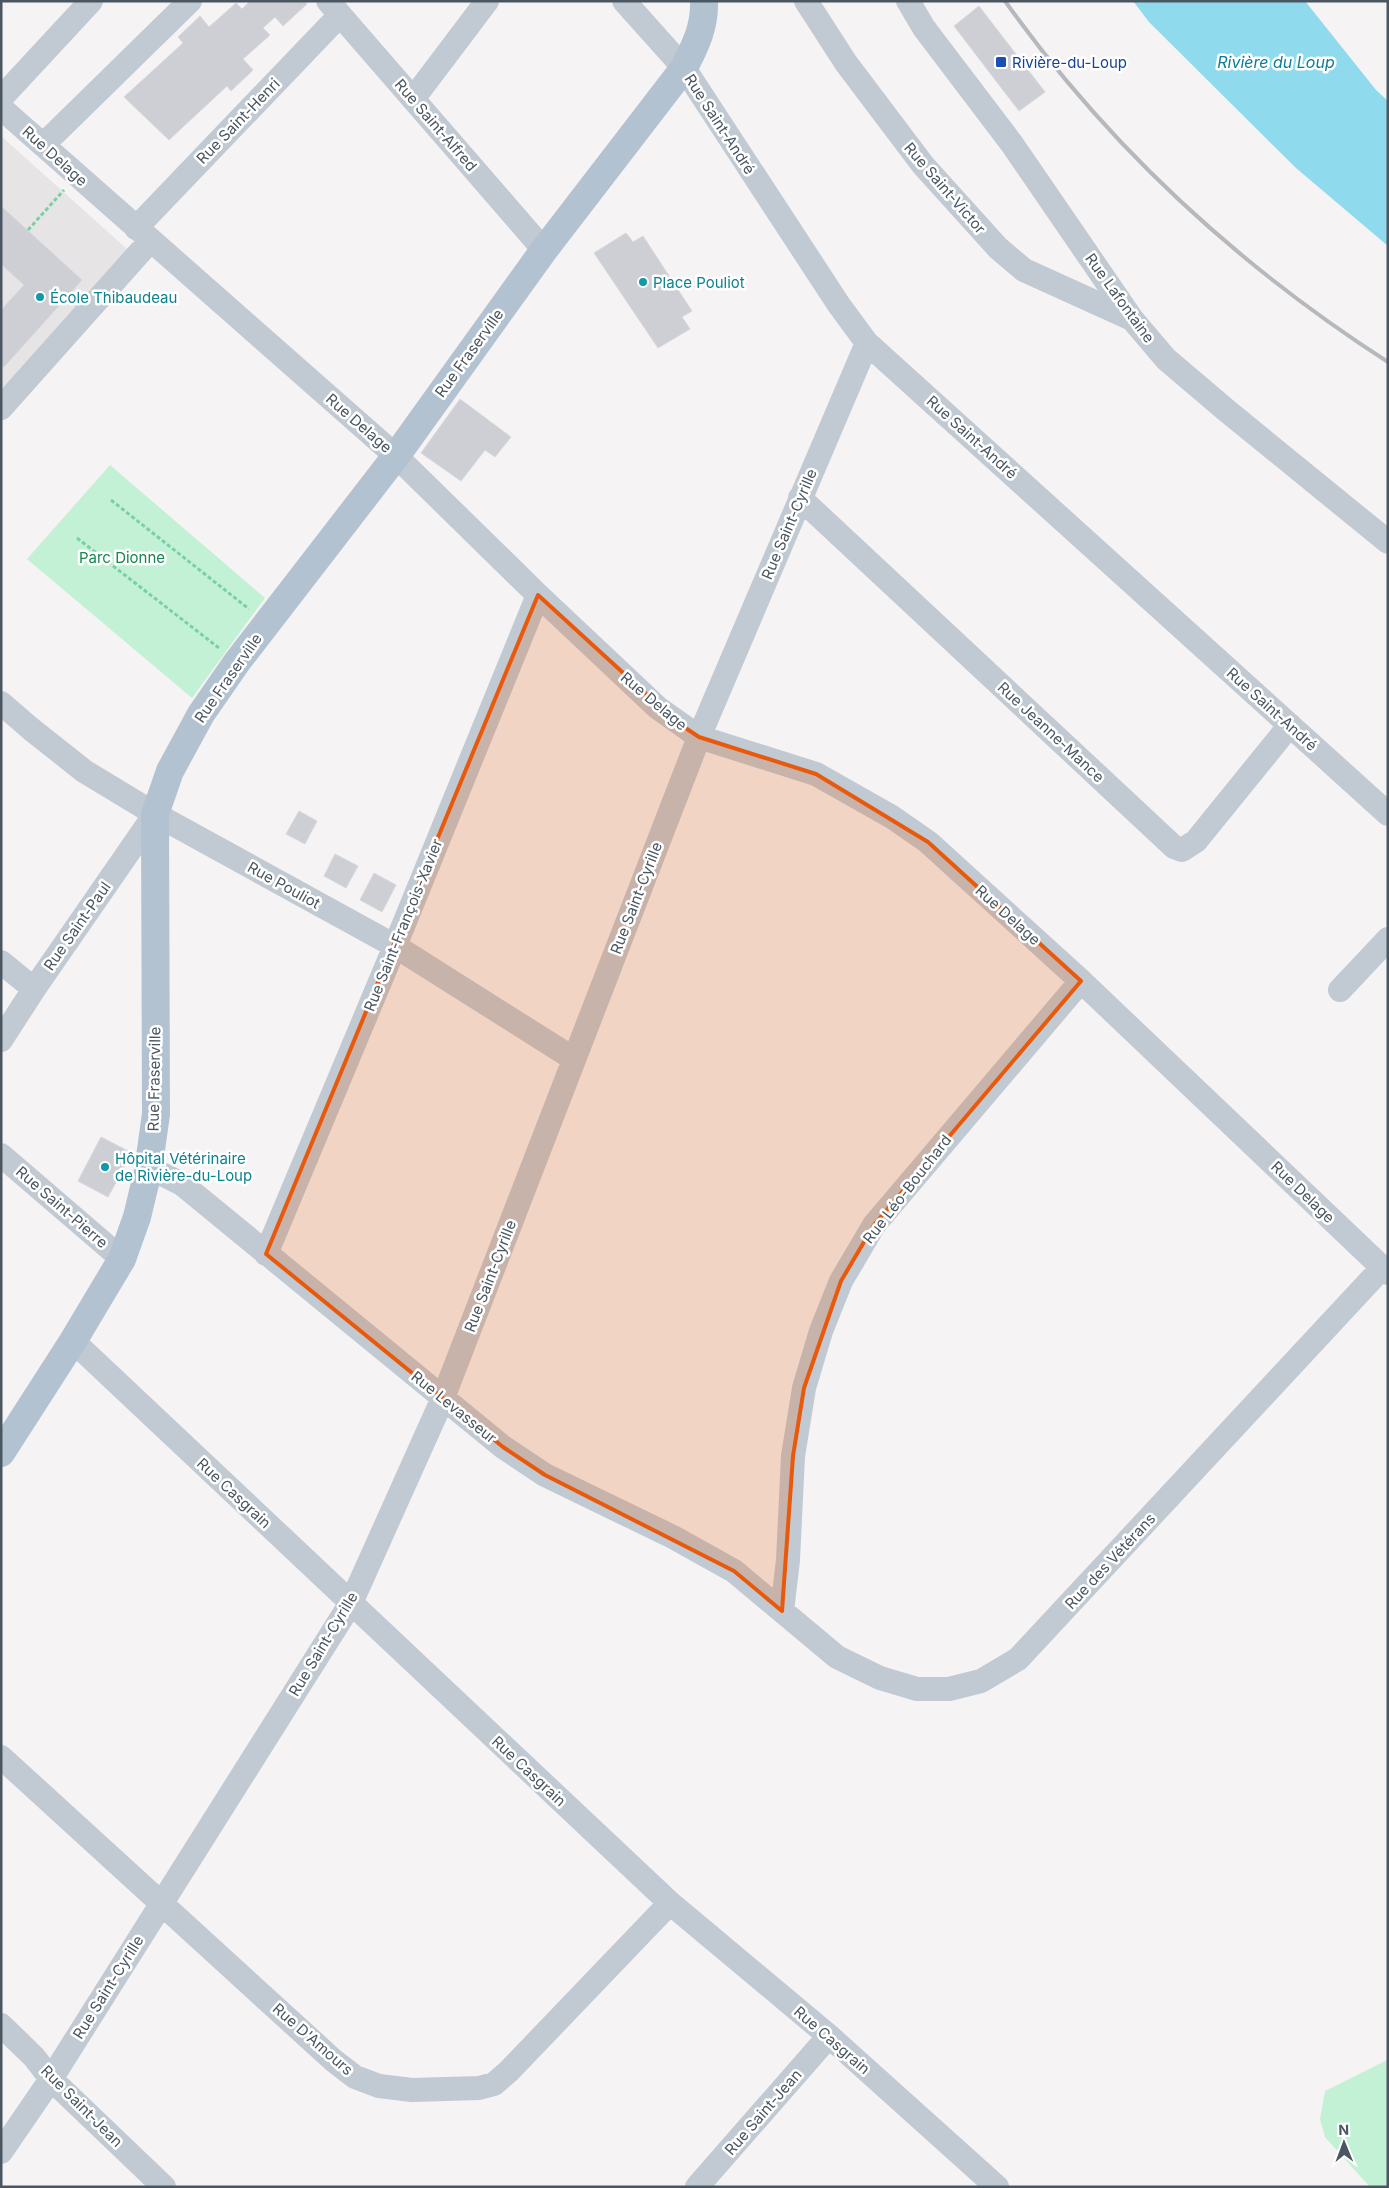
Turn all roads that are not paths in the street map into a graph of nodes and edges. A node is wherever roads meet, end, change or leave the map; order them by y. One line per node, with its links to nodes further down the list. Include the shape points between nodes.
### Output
1 (91, 1): 10 (street)
2 (190, 1): 13 (street)
3 (487, 1): 11 (street)
4 (624, 1): 9 (street, Rue Saint-André)
5 (704, 1): 9 (main road, Rue Fraserville, via 703,25)
6 (806, 1): 16 (street, Rue Saint-Victor, via 846,63 923,165 998,248 1024,270)
7 (908, 1): 16 (street, Rue Lafontaine, via 924,28 1012,144)
8 (334, 8): 11 (street, Rue Saint-Alfred); 14 (street, Rue Saint-Henri)
9 (684, 68): 15 (main road, Rue Fraserville); 17 (street, Rue Saint-André)
10 (1, 98)
11 (413, 99): 15 (street, Rue Saint-Alfred)
12 (1, 108): 13 (street, Rue Delage)
13 (43, 145): 14 (street, Rue Delage)
14 (143, 234): 18 (street, Rue Saint-Henri); 19 (street, Rue Delage)
15 (544, 250): 19 (main road, Rue Fraserville)
16 (1132, 319): 21 (street, Rue Lafontaine, via 1188,379)
17 (867, 344): 20 (street, Rue Saint-Cyrille); 24 (street, Rue Saint-André)
18 (1, 408)
19 (396, 456): 22 (street, Rue Delage); 26 (main road, Rue Fraserville, via 237,662 201,714 170,771)
20 (800, 498): 24 (street, Rue Jeanne-Mance, via 1174,847 1182,850 1196,841); 25 (street, Rue Saint-Cyrille)
21 (1388, 542)
22 (538, 595): 25 (street, Rue Delage, via 658,708); 29 (street, Rue Saint-François-Xavier)
23 (1, 703): 26 (street, Rue Pouliot, via 84,771)
24 (1290, 725): 27 (street, Rue Saint-André)
25 (699, 737): 31 (street, Rue Delage, via 816,774 892,817 928,842); 35 (street, Rue Saint-Cyrille)
26 (154, 814): 29 (street, Rue Pouliot); 32 (street, Rue Saint-Paul); 37 (main road, Rue Fraserville, via 156,1114)
27 (1388, 814)
28 (1388, 939): 33 (street)
29 (394, 946): 35 (street, Rue Pouliot); 38 (street, Rue Saint-François-Xavier)
30 (1, 962): 32 (street)
31 (1081, 981): 40 (street, Rue Delage); 45 (street, Rue Léo-Bouchard, via 874,1226 841,1281 821,1331 804,1388 793,1456)
32 (34, 989): 34 (street, Rue Saint-Paul)
33 (1340, 990)
34 (1, 1040)
35 (574, 1059): 42 (street, Rue Saint-Cyrille)
36 (1, 1155): 39 (street, Rue Saint-Pierre)
37 (148, 1171): 38 (street, Rue Levasseur, via 182,1184); 39 (main road, Rue Fraserville)
38 (266, 1254): 42 (street, Rue Levasseur)
39 (122, 1259): 41 (main road, Rue Fraserville)
40 (1385, 1271): 45 (street, Rue des Vétérans, via 1018,1659 981,1681 949,1689 917,1689 880,1678 836,1657)
41 (73, 1341): 43 (main road, Rue Fraserville); 44 (street, Rue Casgrain)
42 (443, 1398): 44 (street, Rue Saint-Cyrille); 45 (street, Rue Levasseur, via 503,1447 545,1474 734,1571)
43 (1, 1453)
44 (351, 1603): 47 (street, Rue Saint-Cyrille); 48 (street, Rue Casgrain)
45 (782, 1611)
46 (1, 1758): 47 (street, Rue D'Amours)
47 (161, 1903): 48 (street, Rue D'Amours, via 355,2077 379,2086 412,2090 479,2088 494,2084); 51 (street, Rue Saint-Cyrille)
48 (670, 1903): 50 (street, Rue Casgrain)
49 (1, 2024): 51 (street, Rue Saint-Jean)
50 (829, 2036): 53 (street, Rue Casgrain); 55 (street, Rue Saint-Jean)
51 (51, 2079): 52 (street, Rue Saint-Cyrille); 54 (street, Rue Saint-Jean)
52 (1, 2152)
53 (991, 2185)
54 (164, 2187)
55 (697, 2187)

